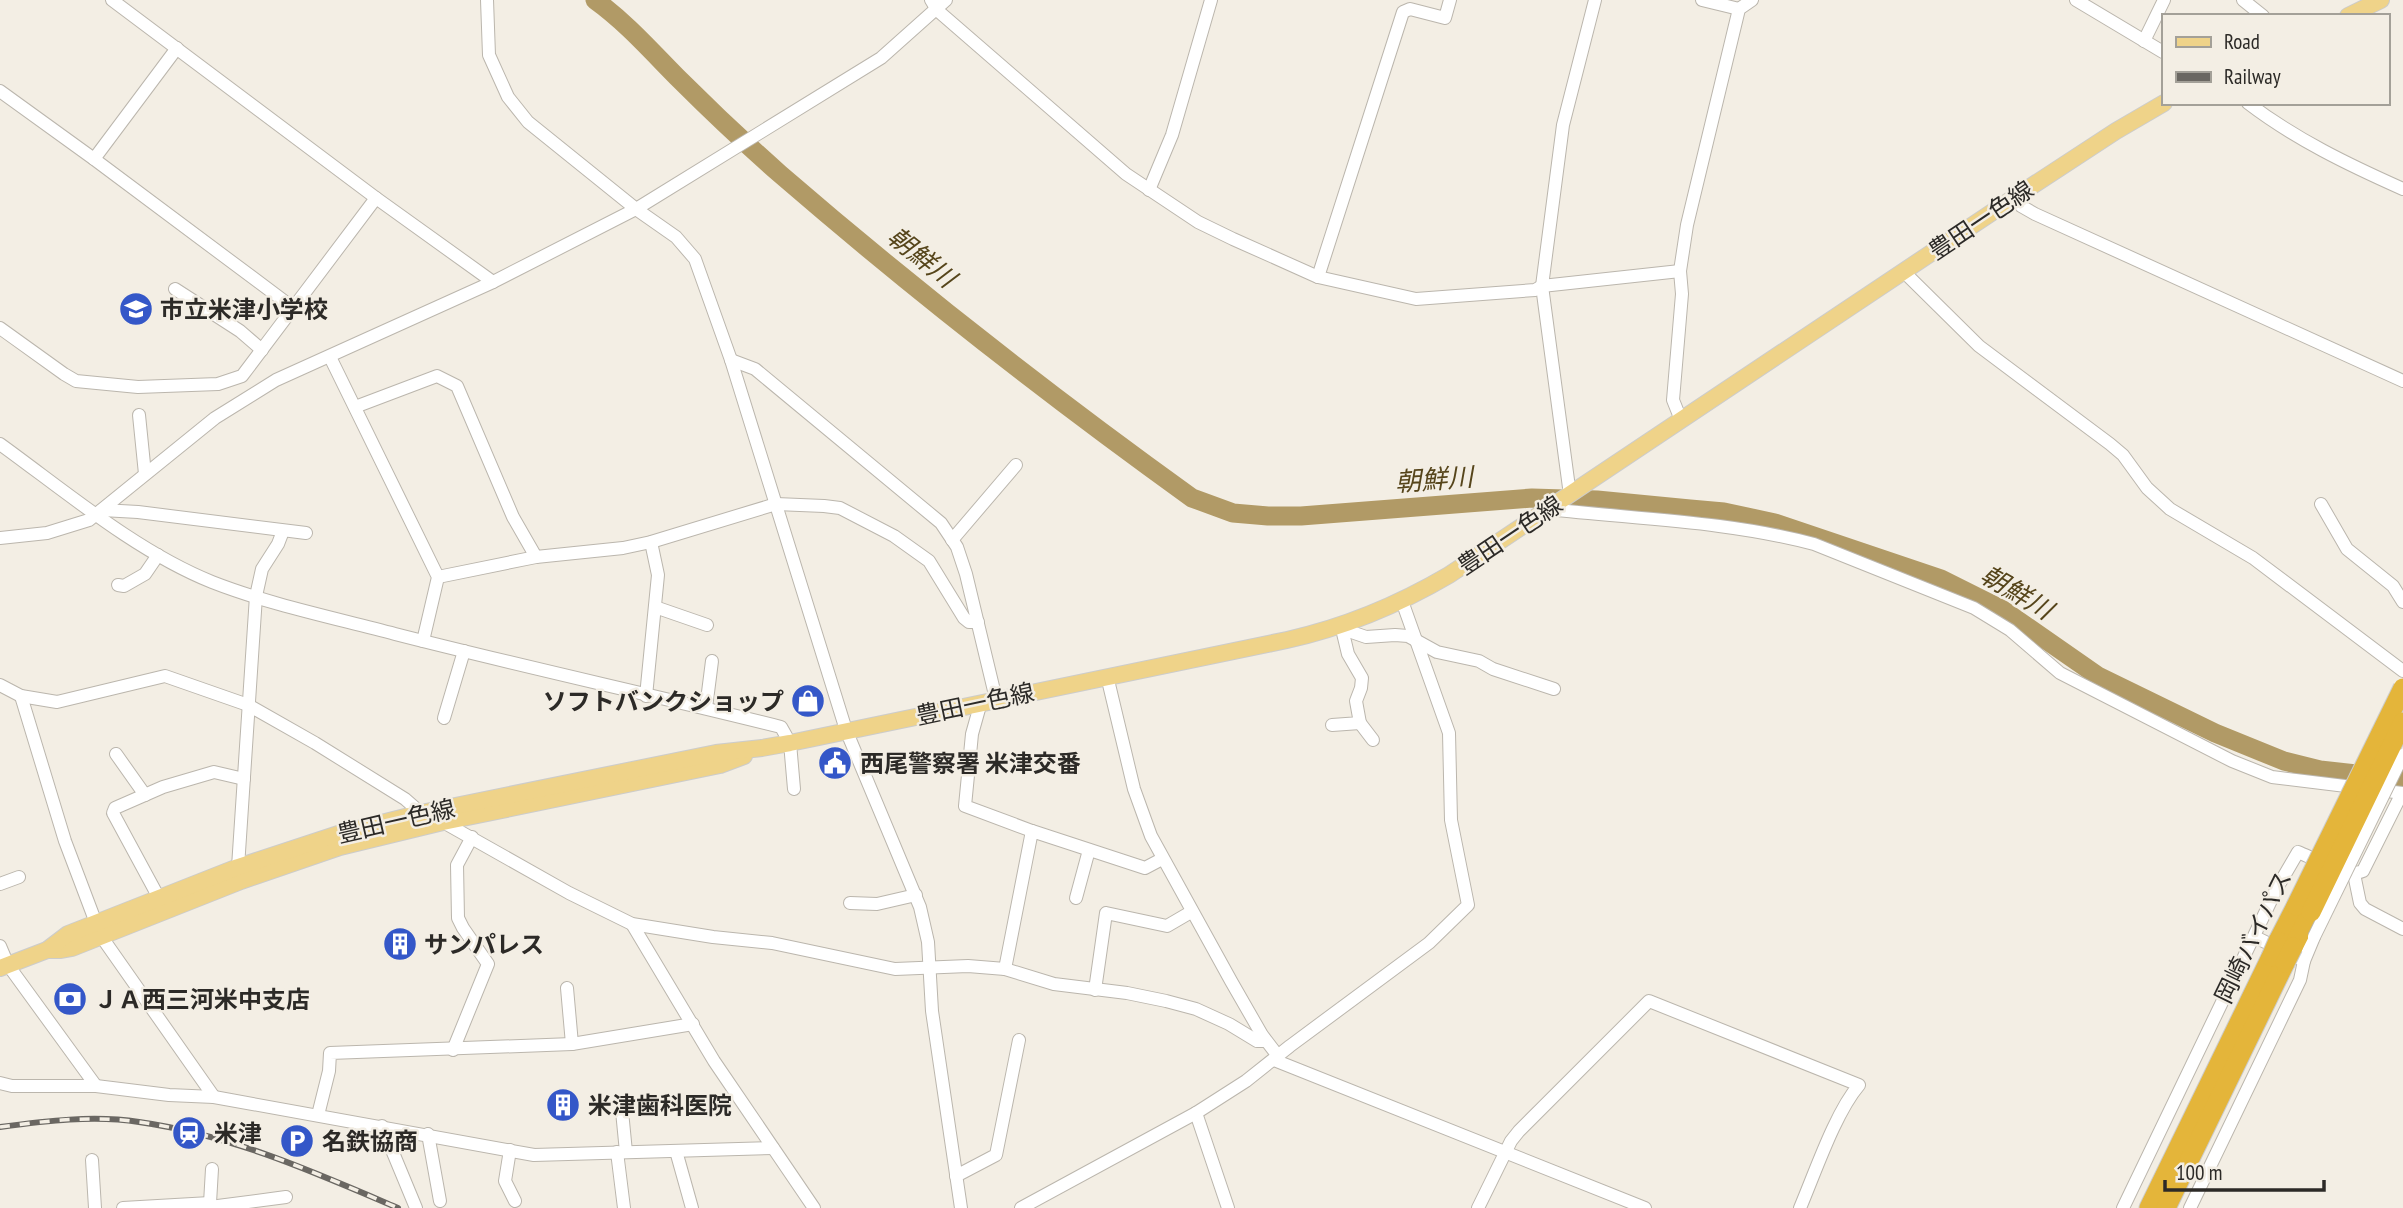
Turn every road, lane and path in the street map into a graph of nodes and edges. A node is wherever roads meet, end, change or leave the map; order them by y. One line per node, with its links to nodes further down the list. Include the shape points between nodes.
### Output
1 (112, 0): 17 (street)
2 (487, 0): 27 (street, via 489,55 508,97 528,122)
3 (1211, 0): 24 (street, via 1172,135)
4 (1450, 0): 30 (street, via 1443,19 1410,9 1403,12)
5 (1595, 0): 32 (street, via 1563,125)
6 (1702, 0): 13 (street)
7 (1752, 0): 13 (street)
8 (2076, 0): 16 (street)
9 (2164, 0): 16 (street)
10 (2243, 0): 14 (street)
11 (2381, 0): 15 (main road)
12 (938, 3): 24 (street); 27 (street, via 881,58)
13 (1739, 9): 28 (street)
14 (2260, 14)
15 (2352, 14)
16 (2144, 41): 18 (street)
17 (177, 48): 22 (street); 26 (street)
18 (2162, 51)
19 (0, 92): 22 (street)
20 (2162, 104): 25 (main road, 豊田一色線)
21 (2251, 105): 23 (street, via 2337,159)
22 (94, 159): 34 (street)
23 (2403, 189)
24 (1149, 190): 30 (street, via 1198,222)
25 (2015, 197): 29 (main road, 豊田一色線); 39 (street, via 2035,214)
26 (376, 198): 31 (street); 34 (street)
27 (636, 209): 31 (street); 38 (street, via 676,237 695,259)
28 (1680, 271): 32 (street); 42 (street, via 1673,400)
29 (1903, 271): 42 (main road, 豊田一色線); 71 (street, via 1979,346 2110,444 2170,509 2253,558)
30 (1318, 277): 32 (street, via 1416,299)
31 (493, 282): 37 (street)
32 (1542, 286): 46 (street)
33 (174, 289): 36 (street)
34 (292, 307): 36 (street)
35 (0, 328): 36 (street, via 76,381 138,387 218,384 242,376)
36 (262, 350)
37 (330, 357): 40 (street); 45 (street, via 237,403)
38 (731, 360): 47 (street); 54 (street, via 755,369 941,523)
39 (2403, 381)
40 (355, 407): 57 (street, via 437,376 457,386 513,517); 58 (street)
41 (139, 415): 45 (street)
42 (1681, 420): 46 (main road, 豊田一色線)
43 (0, 444): 50 (street)
44 (1016, 465): 54 (street)
45 (145, 474): 50 (street)
46 (1574, 492): 49 (main road, 豊田一色線)
47 (776, 504): 55 (street); 64 (street, via 840,508 894,536 929,561 964,618); 85 (street)
48 (2321, 504): 62 (street, via 2347,549 2393,586)
49 (1550, 508): 61 (main road, 豊田一色線); 93 (street, via 1690,523 1814,544 1974,608 2010,630 2060,673 2232,761 2272,776)
50 (99, 513): 51 (street, via 138,512); 53 (street, via 47,533); 56 (street)
51 (283, 531): 52 (street); 60 (street, via 262,569)
52 (306, 533)
53 (0, 538)
54 (952, 540): 64 (street)
55 (651, 542): 57 (street); 63 (street, via 658,575)
56 (158, 555): 59 (street, via 145,574 124,586); 60 (street, via 211,582)
57 (536, 557): 58 (street)
58 (438, 577): 68 (street)
59 (118, 584)
60 (256, 596): 68 (street); 79 (street)
61 (1402, 601): 66 (main road, 豊田一色線); 67 (street)
62 (2403, 603)
63 (655, 607): 65 (street); 76 (street)
64 (978, 622): 78 (street)
65 (707, 625)
66 (1340, 628): 67 (street, via 1366,637 1395,635); 72 (main road, 豊田一色線); 83 (street, via 1351,663 1362,678 1356,701)
67 (1417, 640): 75 (street, via 1437,652 1479,661); 127 (street, via 1449,733 1451,820 1468,905 1429,943)
68 (424, 641): 69 (street)
69 (464, 651): 76 (street); 81 (street)
70 (712, 661): 80 (street)
71 (2403, 671)
72 (1107, 676): 78 (main road, 豊田一色線); 100 (street, via 1134,789)
73 (0, 685): 77 (street)
74 (2403, 688): 109 (highway, 岡崎バイパス, bridge)
75 (1554, 689)
76 (646, 695): 80 (street)
77 (21, 696): 79 (street, via 57,702 165,676); 113 (street, via 65,842)
78 (989, 701): 85 (main road, 豊田一色線); 97 (street, via 972,734 965,806)
79 (248, 705): 91 (street); 95 (street)
80 (706, 708): 87 (street, via 781,727)
81 (444, 718)
82 (2403, 722): 109 (highway, 岡崎バイパス, bridge)
83 (1360, 723): 84 (street); 86 (street)
84 (1332, 725)
85 (846, 730): 87 (main road, 豊田一色線); 105 (street)
86 (1373, 740)
87 (790, 743): 88 (main road, 豊田一色線); 92 (street)
88 (762, 748): 95 (main road, 豊田一色線, via 716,752); 96 (main road, 豊田一色線, via 720,765)
89 (116, 754): 94 (street)
90 (2403, 755): 116 (street, bridge, via 2314,937)
91 (244, 779): 94 (street, via 214,772); 101 (street)
92 (794, 789)
93 (2402, 793): 102 (street, via 2363,870)
94 (145, 794): 106 (street, via 113,813)
95 (421, 813): 101 (main road, 豊田一色線)
96 (443, 822): 98 (street); 113 (main road, 豊田一色線, via 340,847)
97 (1032, 831): 99 (street); 119 (street)
98 (472, 837): 111 (street); 126 (street, via 457,865 458,918 488,964)
99 (1089, 850): 100 (street, via 1145,868); 107 (street)
100 (1162, 859): 110 (street)
101 (238, 867): 106 (main road, 豊田一色線)
102 (2354, 874): 112 (street, via 2365,909); 114 (street, via 2298,852)
103 (19, 877): 104 (street)
104 (0, 884)
105 (916, 895): 108 (street, via 877,904); 118 (street, via 926,929)
106 (159, 898): 113 (main road, 豊田一色線)
107 (1076, 898)
108 (850, 903)
109 (2303, 909): 116 (highway, 岡崎バイパス)
110 (1191, 912): 121 (street, via 1167,926 1106,913); 124 (street)
111 (632, 924): 118 (street, via 772,943 895,969); 122 (street)
112 (2403, 929)
113 (98, 930): 117 (main road, 豊田一色線, via 61,950 47,950); 130 (street)
114 (2255, 937): 116 (street); 136 (street)
115 (0, 946): 117 (street)
116 (2286, 954): 163 (highway, 岡崎バイパス); 164 (highway, 岡崎バイパス); 165 (street, via 2300,980 2204,1165)
117 (4, 966): 129 (street)
118 (929, 967): 119 (street); 145 (street)
119 (1005, 970): 121 (street)
120 (567, 988): 125 (street)
121 (1095, 990): 124 (street, via 1196,1009 1257,1041)
122 (693, 1024): 125 (street); 137 (street)
123 (1020, 1040): 145 (street, via 996,1155)
124 (1266, 1041): 127 (street)
125 (572, 1044): 126 (street)
126 (453, 1050): 133 (street, via 330,1053)
127 (1276, 1058): 132 (street); 141 (street)
128 (0, 1083): 129 (street)
129 (96, 1086): 130 (street)
130 (214, 1097): 133 (street)
131 (621, 1101): 142 (street)
132 (1196, 1113): 157 (street); 158 (street)
133 (318, 1115): 134 (street)
134 (382, 1126): 135 (street); 152 (street)
135 (428, 1134): 139 (street); 147 (street)
136 (2155, 1142): 138 (street); 162 (street)
137 (773, 1148): 140 (street); 155 (street)
138 (2169, 1148)
139 (510, 1150): 142 (street, via 534,1155); 148 (street, via 505,1181)
140 (676, 1151): 142 (street); 154 (street)
141 (1506, 1151): 159 (street); 160 (street); 161 (street, via 1519,1131 1648,1001 1859,1085)
142 (622, 1152): 153 (street)
143 (92, 1160): 150 (street)
144 (212, 1169): 149 (street)
145 (956, 1176): 156 (street)
146 (286, 1197): 149 (street)
147 (440, 1201)
148 (515, 1201)
149 (210, 1206): 151 (street)
150 (95, 1208)
151 (123, 1208)
152 (416, 1208)
153 (624, 1208)
154 (692, 1208)
155 (814, 1208)
156 (961, 1208)
157 (1023, 1208)
158 (1228, 1208)
159 (1478, 1208)
160 (1646, 1208)
161 (1800, 1208)
162 (2123, 1208)
163 (2148, 1208)
164 (2166, 1208)
165 (2190, 1208)

